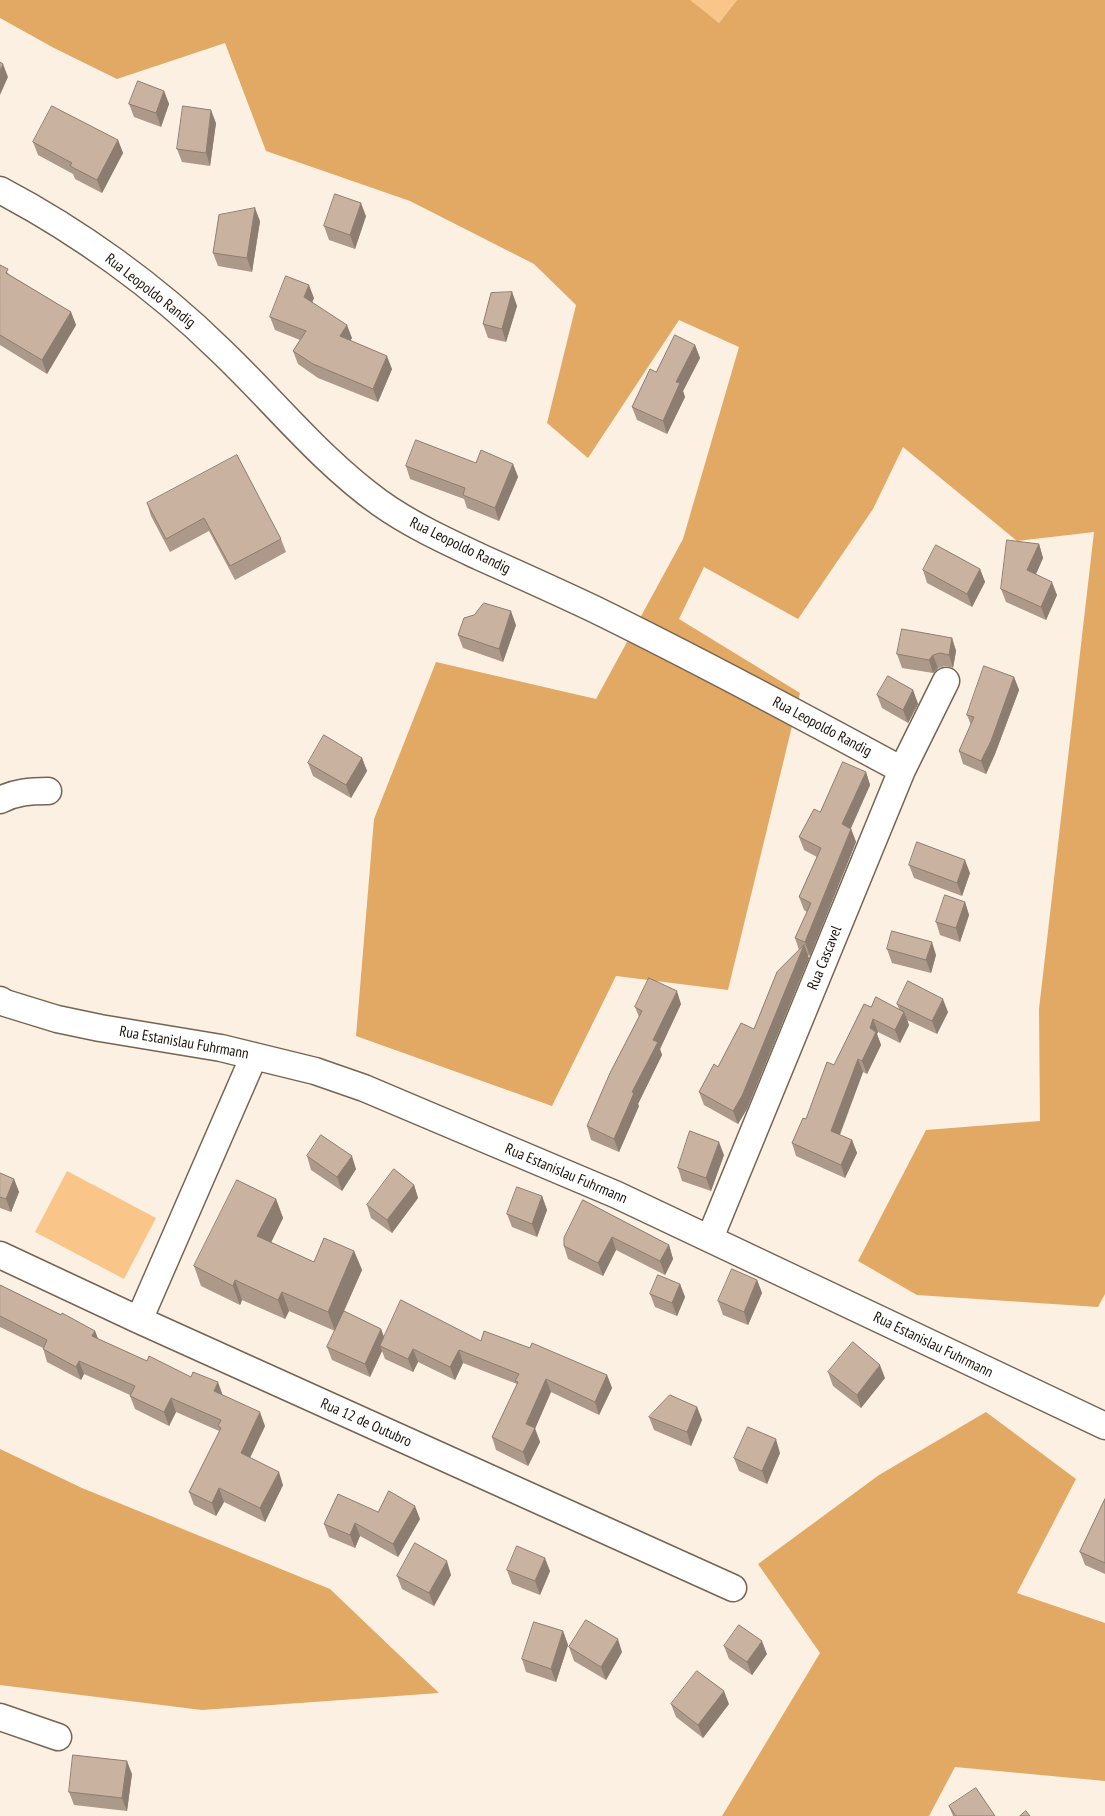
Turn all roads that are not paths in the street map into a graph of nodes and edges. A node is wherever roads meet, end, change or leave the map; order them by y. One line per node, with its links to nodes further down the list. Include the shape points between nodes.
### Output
1 (0, 190): 3 (street, Rua Leopoldo Randig, via 31,206 130,272 190,321 340,472 383,505 426,532 594,610)
2 (946, 681): 3 (street, Rua Cascavel)
3 (902, 770): 8 (street, Rua Cascavel)
4 (48, 791): 5 (street, via 20,793)
5 (0, 800)
6 (0, 1000): 7 (street, Rua Estanislau Fuhrmann, via 57,1019)
7 (254, 1056): 8 (street, Rua Estanislau Fuhrmann, via 315,1071 364,1088); 10 (street)
8 (710, 1238): 11 (street, Rua Estanislau Fuhrmann)
9 (0, 1255): 10 (street, Rua 12 de Outubro)
10 (139, 1320): 12 (street, Rua 12 de Outubro)
11 (1105, 1426)
12 (733, 1588)
13 (0, 1717): 14 (street)
14 (58, 1737)

